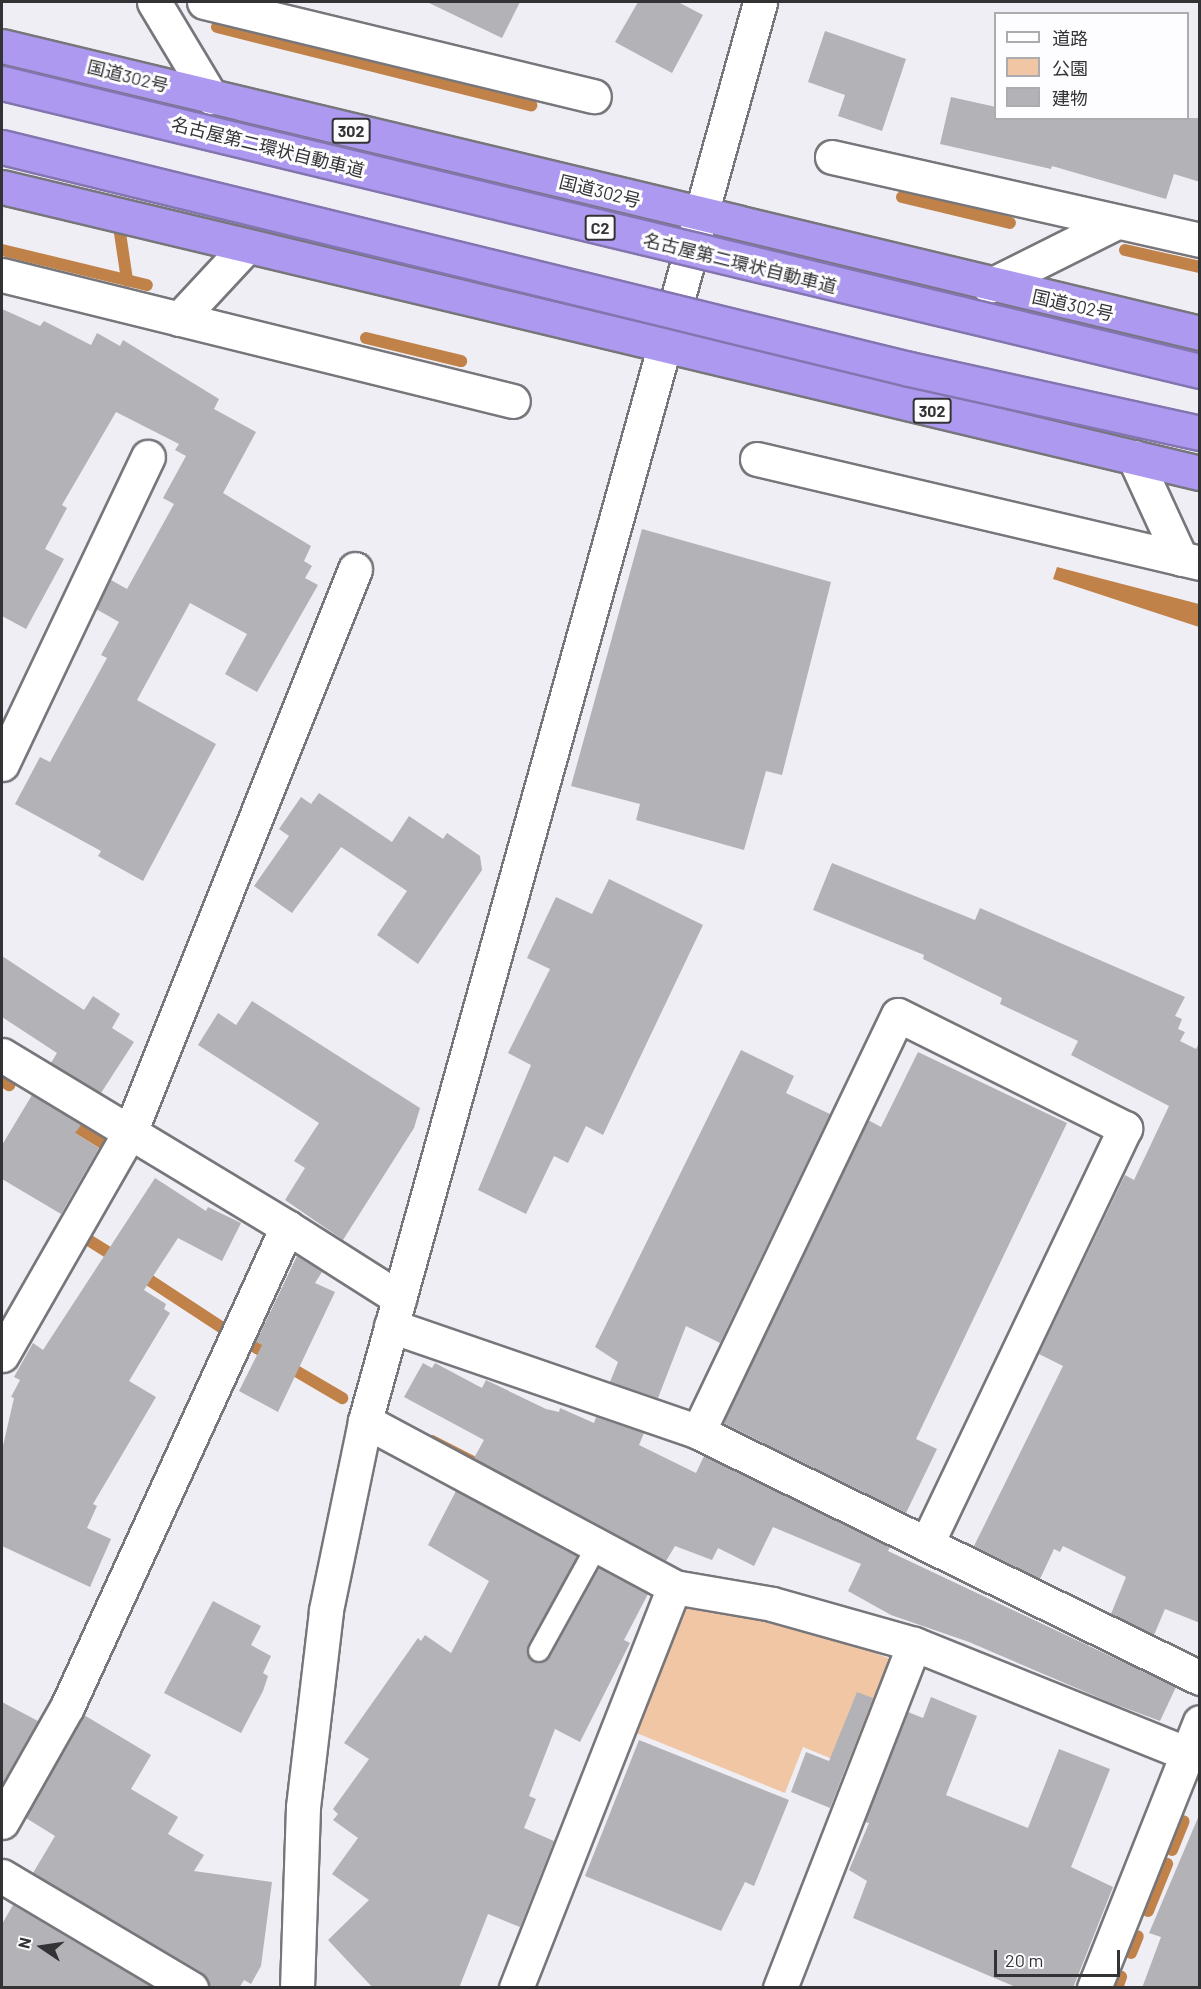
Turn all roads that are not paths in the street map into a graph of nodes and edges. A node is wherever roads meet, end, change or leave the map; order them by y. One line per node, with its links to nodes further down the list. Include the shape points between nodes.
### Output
1 (154, 2): 7 (street)
2 (204, 2): 6 (street)
3 (760, 2): 11 (street)
4 (2, 46): 7 (highway, 国道302号 / 302)
5 (2, 83): 20 (highway, 名古屋第二環状自動車道 / C2, bridge)
6 (594, 96)
7 (211, 97): 11 (highway, 国道302号 / 302)
8 (2, 147): 22 (highway, bridge, via 909,369)
9 (832, 157): 12 (street)
10 (2, 187): 14 (highway, 302)
11 (701, 215): 16 (highway, 国道302号 / 302); 19 (street)
12 (1117, 222): 13 (street); 16 (street)
13 (1200, 240)
14 (246, 247): 17 (street); 19 (highway, 302)
15 (2, 275): 17 (street)
16 (989, 286): 18 (highway, 国道302号 / 302)
17 (179, 319): 21 (street)
18 (1200, 333)
19 (665, 349): 24 (highway, 302); 33 (street)
20 (1200, 371)
21 (513, 401)
22 (1200, 433)
23 (148, 457): 29 (street)
24 (1134, 458): 26 (highway, 302); 27 (street)
25 (757, 459): 27 (street)
26 (1200, 473)
27 (1190, 561)
28 (355, 569): 31 (street)
29 (2, 764)
30 (2, 1055): 31 (street)
31 (131, 1130): 32 (street); 34 (street)
32 (287, 1227): 33 (street); 45 (street, via 67,1707)
33 (395, 1312): 35 (street); 36 (street)
34 (2, 1354)
35 (365, 1421): 38 (street); 48 (street, via 326,1610 303,1807)
36 (698, 1432): 37 (street); 37 (street, via 898,1014 1125,1128)
37 (927, 1544): 42 (street)
38 (597, 1546): 39 (street); 41 (lane)
39 (674, 1587): 40 (street, via 772,1604); 49 (street)
40 (914, 1644): 44 (street); 50 (street)
41 (539, 1651)
42 (1200, 1678)
43 (1200, 1722): 44 (street)
44 (1186, 1754): 51 (street)
45 (2, 1822)
46 (2, 1876): 47 (street)
47 (191, 1988)
48 (297, 1988)
49 (516, 1988)
50 (780, 1988)
51 (1094, 1988)

